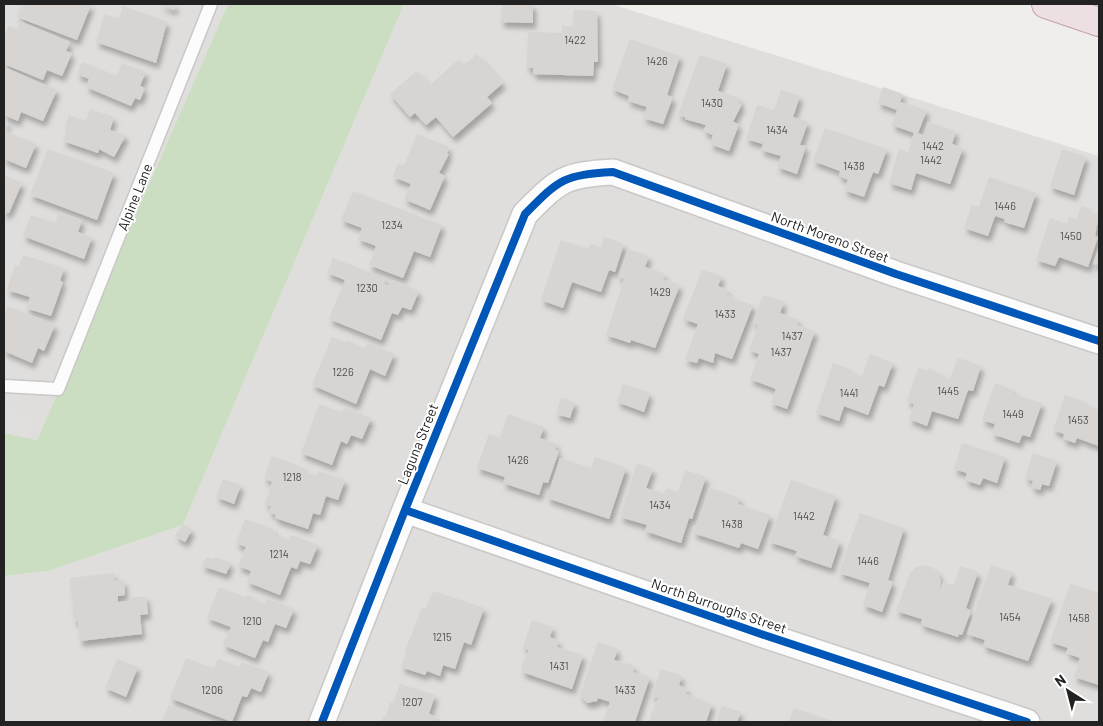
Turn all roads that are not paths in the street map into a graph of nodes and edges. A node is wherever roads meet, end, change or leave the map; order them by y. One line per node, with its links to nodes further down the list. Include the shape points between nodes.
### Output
1 (211, 4): 6 (lane, Alpine Lane, via 58,389)
2 (1046, 4): 3 (highway)
3 (1099, 22)
4 (554, 185): 5 (street, North Moreno Street, via 578,174 613,172 896,274); 7 (street, Laguna Street, via 525,214)
5 (1099, 341)
6 (4, 386)
7 (405, 510): 8 (street, Laguna Street); 9 (street, North Burroughs Street, via 761,634)
8 (322, 722)
9 (1027, 722)

